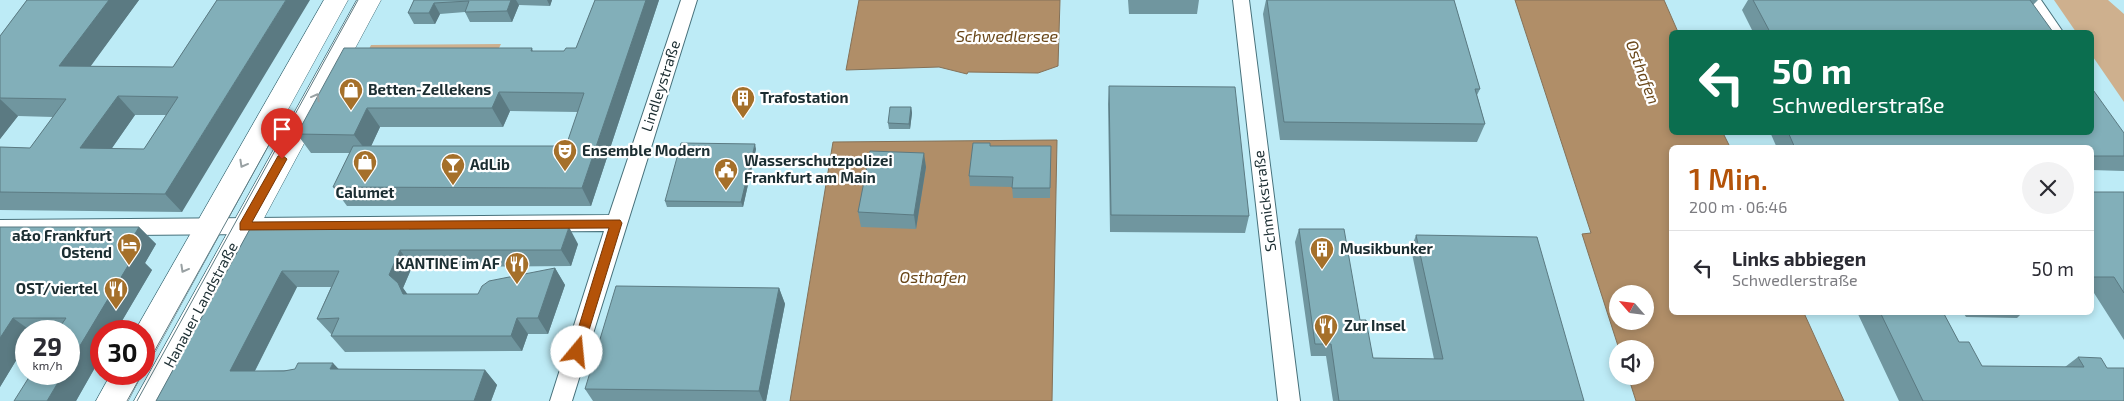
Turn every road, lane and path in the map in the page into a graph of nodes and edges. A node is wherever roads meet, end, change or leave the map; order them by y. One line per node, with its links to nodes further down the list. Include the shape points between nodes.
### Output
1 (336, 0): 8 (main road, Hanauer Landstraße, one-way to 8)
2 (369, 0): 9 (main road, Hanauer Landstraße, one-way to 2)
3 (689, 0): 7 (street, Lindleystraße)
4 (1241, 0): 16 (street, Schmickstraße)
5 (2033, 0): 6 (street)
6 (2054, 30)
7 (616, 223): 9 (street); 15 (street, Lindleystraße)
8 (208, 226): 9 (street); 10 (street); 11 (main road, Hanauer Landstraße, one-way to 11)
9 (244, 226): 14 (main road, Hanauer Landstraße)
10 (0, 228)
11 (155, 323)
12 (121, 385): 13 (main road)
13 (112, 401)
14 (150, 401)
15 (562, 401)
16 (1289, 401)

